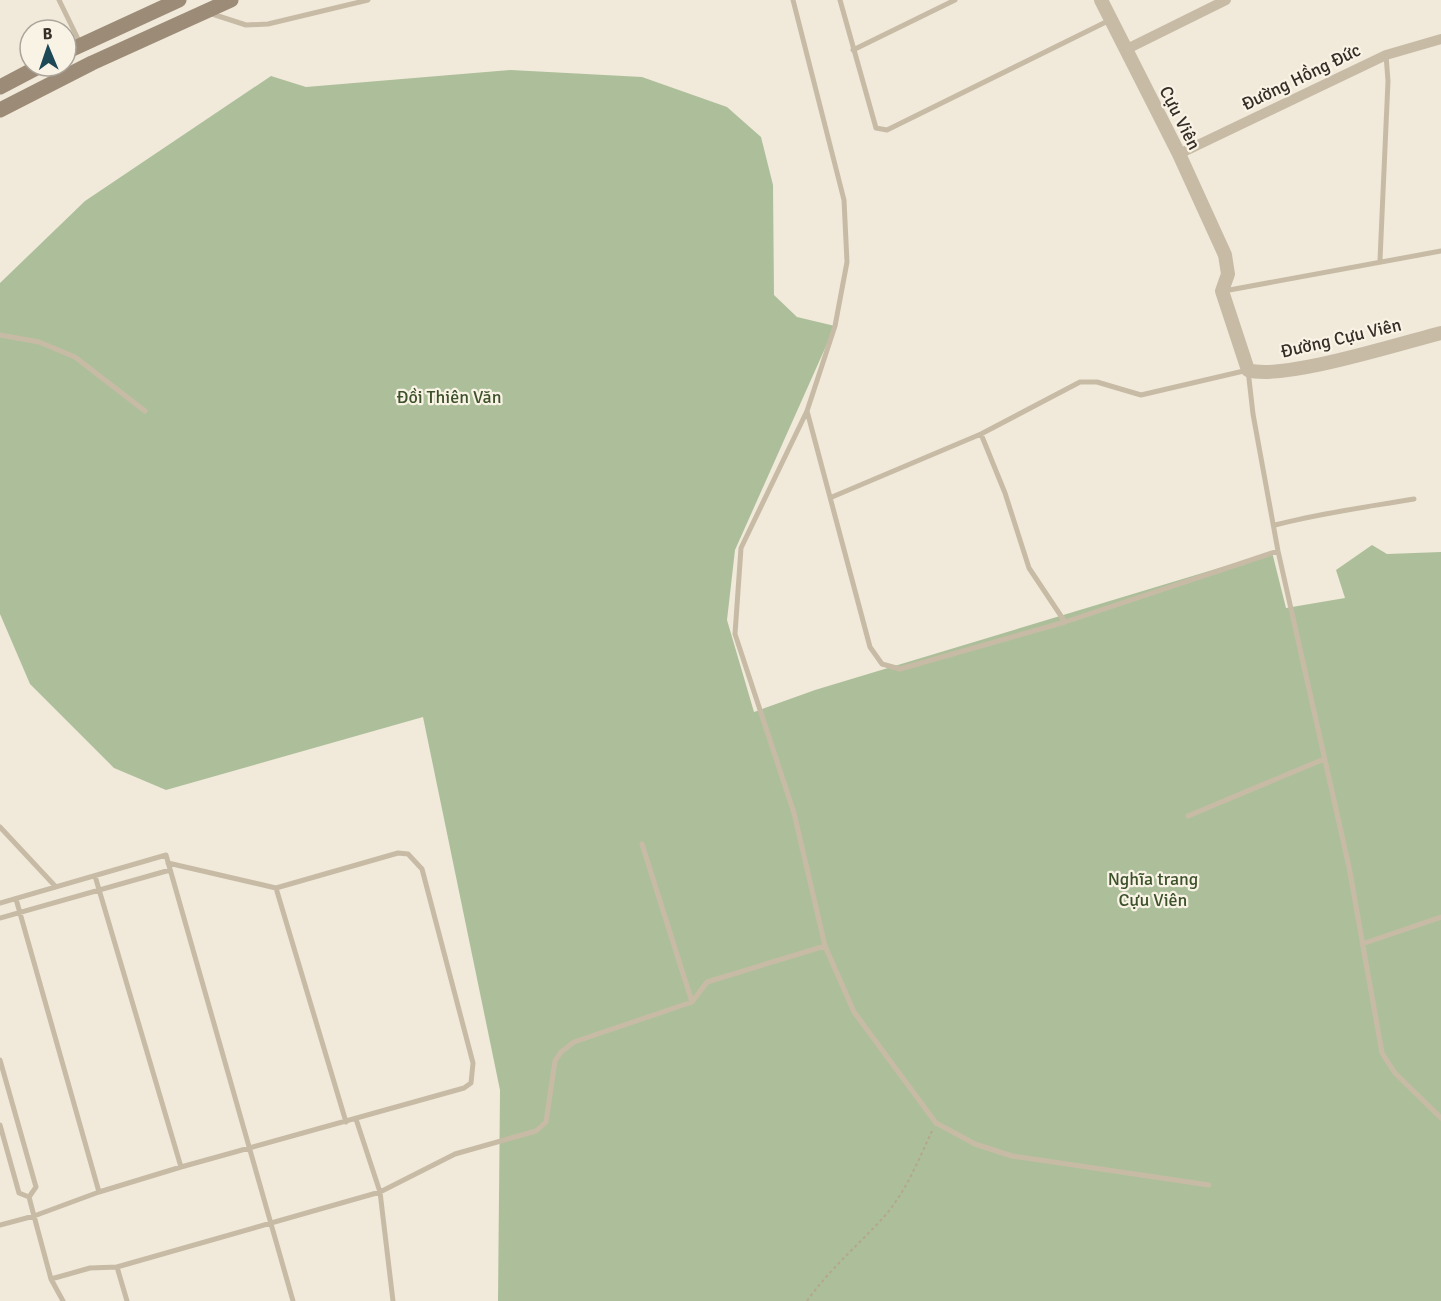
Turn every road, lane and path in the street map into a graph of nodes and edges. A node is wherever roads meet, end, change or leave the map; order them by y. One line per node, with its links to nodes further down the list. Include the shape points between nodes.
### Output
1 (59, 0): 13 (lane)
2 (179, 0): 13 (main road)
3 (231, 0): 10 (main road)
4 (368, 0): 10 (lane, via 268,24 246,25)
5 (793, 0): 28 (lane, via 844,200 846,231 847,262 837,316)
6 (840, 0): 14 (lane)
7 (955, 0): 14 (lane)
8 (1101, 0): 11 (street, Cựu Viên)
9 (1224, 0): 15 (street)
10 (204, 9): 19 (main road)
11 (1110, 20): 14 (lane, via 887,130 876,128); 15 (street, Cựu Viên)
12 (1441, 39): 16 (street, Đường Hồng Đức)
13 (80, 45)
14 (853, 50)
15 (1125, 50): 20 (street, Cựu Viên)
16 (1386, 55): 20 (street, Đường Hồng Đức); 22 (lane)
17 (18, 78): 18 (main road)
18 (0, 87)
19 (0, 110)
20 (1179, 154): 23 (street, Cựu Viên, via 1225,255 1228,274)
21 (1441, 251): 22 (lane)
22 (1380, 260): 23 (lane)
23 (1222, 291): 26 (street)
24 (1441, 333): 26 (street, Đường Cựu Viên, via 1307,367 1261,374)
25 (0, 335): 27 (lane, via 39,342 75,357)
26 (1248, 370): 29 (lane, via 1141,395 1097,382 1080,382); 32 (lane)
27 (145, 411)
28 (807, 411): 30 (lane); 51 (lane, via 741,548 735,634 807,856)
29 (981, 434): 30 (lane); 34 (lane, via 1029,568)
30 (832, 498): 34 (lane, via 870,647 882,664 900,669)
31 (1414, 499): 32 (lane, via 1327,512)
32 (1275, 525): 33 (lane)
33 (1278, 551): 34 (lane); 35 (lane)
34 (1065, 622)
35 (1324, 759): 36 (lane); 50 (lane)
36 (1188, 816)
37 (0, 827): 42 (lane)
38 (642, 844): 52 (lane)
39 (168, 862): 40 (lane); 41 (lane, via 166,855); 43 (lane)
40 (170, 870): 44 (lane); 59 (lane)
41 (95, 876): 42 (lane); 44 (lane)
42 (56, 887): 45 (lane)
43 (276, 888): 55 (lane, via 398,853 408,854 422,869 473,1063 471,1083); 56 (lane)
44 (99, 891): 47 (lane); 60 (lane)
45 (16, 899): 46 (lane); 47 (lane)
46 (0, 903)
47 (20, 913): 49 (lane); 62 (lane)
48 (1441, 916): 50 (lane)
49 (0, 918)
50 (1362, 944): 54 (lane, via 1382,1053 1395,1073)
51 (825, 946): 52 (lane, via 707,982); 57 (lane, via 854,1012)
52 (692, 1002): 63 (lane, via 574,1042 561,1052 555,1061 546,1122 536,1131 455,1154)
53 (0, 1060): 64 (lane, via 36,1187)
54 (1441, 1118)
55 (356, 1119): 56 (lane); 63 (lane)
56 (346, 1122): 59 (lane)
57 (936, 1123): 61 (lane, via 975,1144 1012,1156); 74 (path, via 902,1192 883,1218 828,1272)
58 (0, 1125): 64 (lane, via 19,1193)
59 (250, 1149): 60 (lane); 66 (lane)
60 (180, 1167): 62 (lane)
61 (1209, 1185)
62 (99, 1192): 65 (lane)
63 (380, 1192): 66 (lane); 73 (lane)
64 (30, 1197): 65 (lane)
65 (34, 1216): 67 (lane); 69 (lane)
66 (270, 1224): 68 (lane); 72 (lane)
67 (0, 1225)
68 (117, 1267): 69 (lane, via 90,1268); 71 (lane)
69 (51, 1280): 70 (lane)
70 (63, 1301)
71 (127, 1301)
72 (293, 1301)
73 (393, 1301)
74 (807, 1301)

